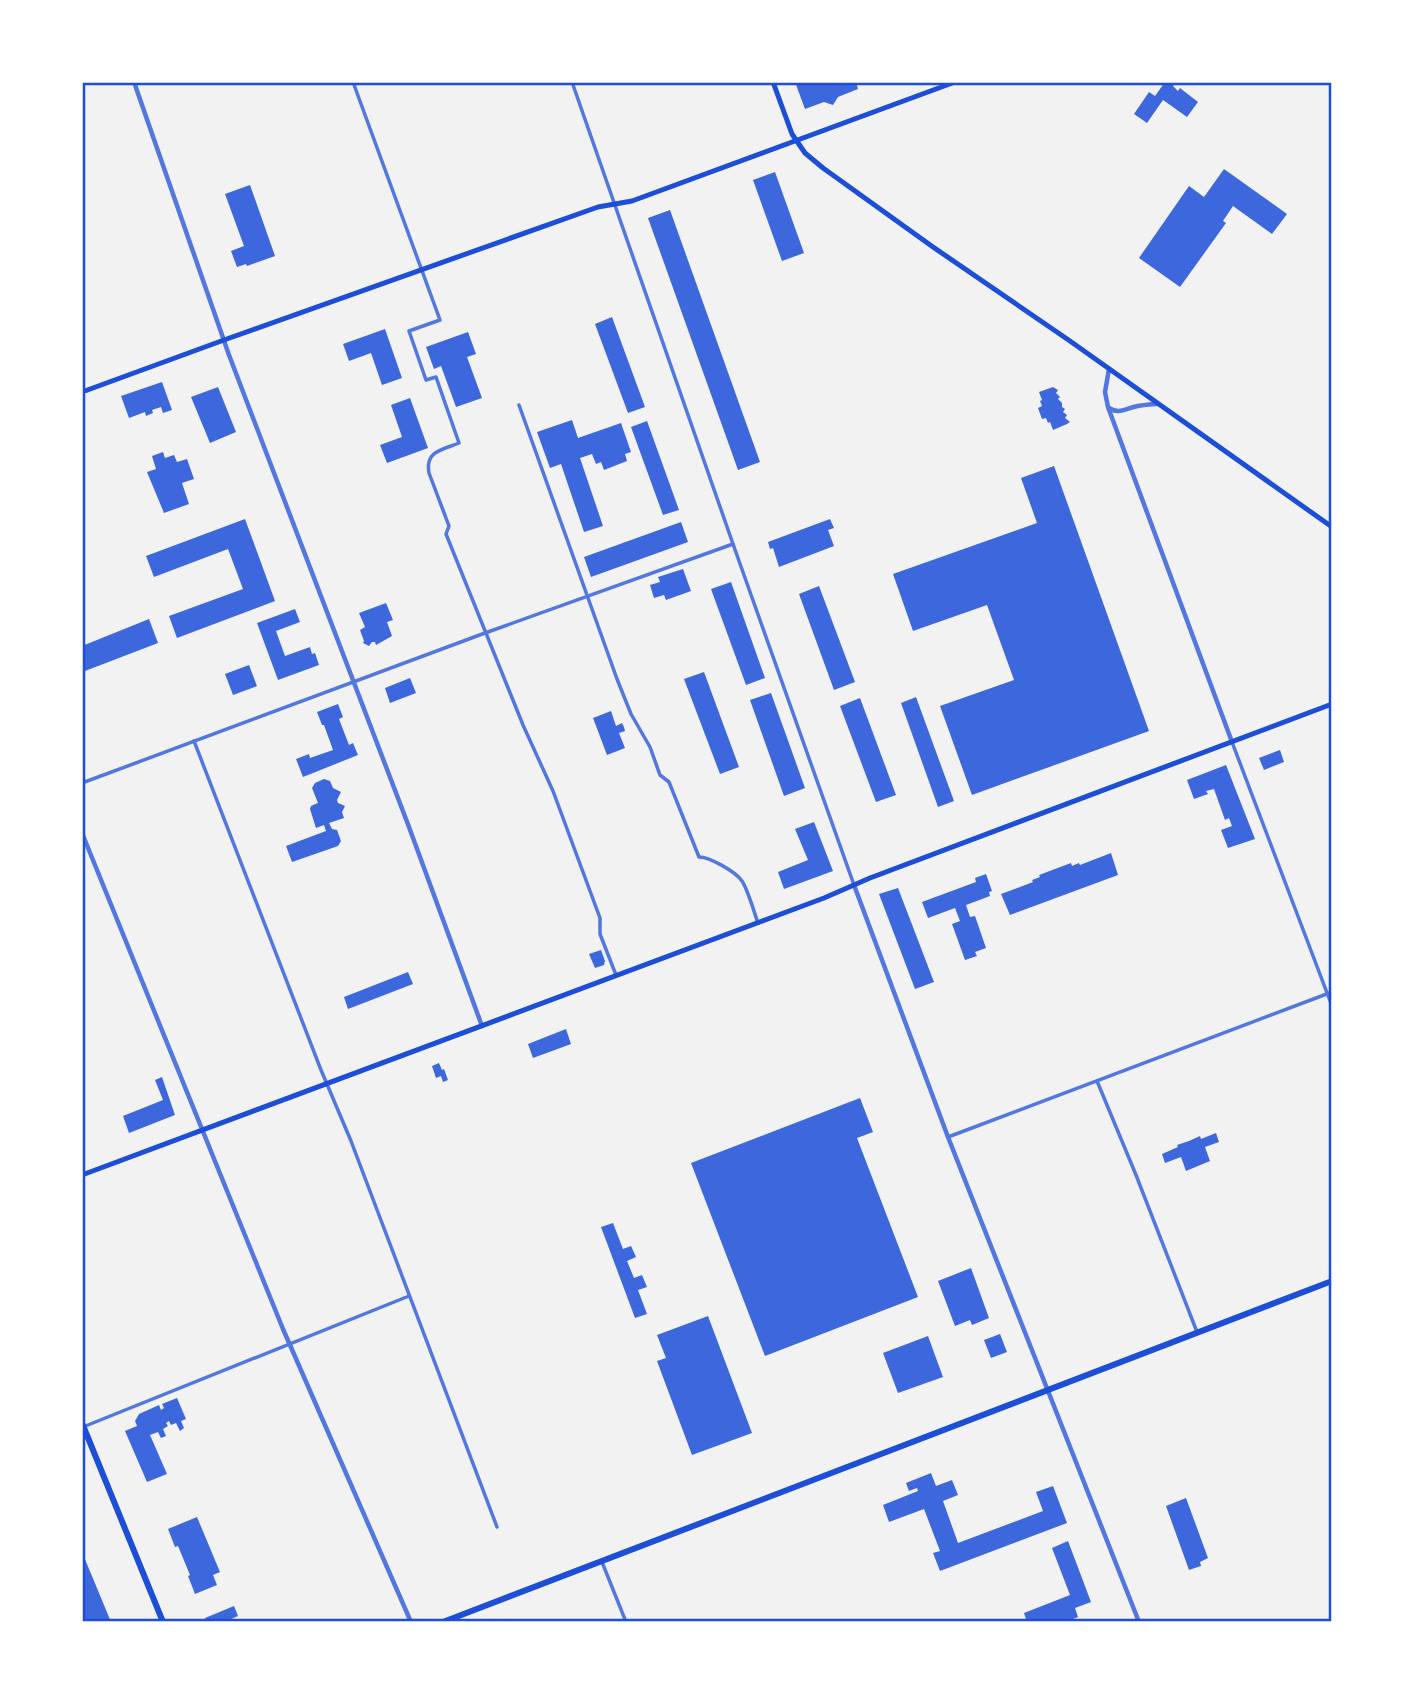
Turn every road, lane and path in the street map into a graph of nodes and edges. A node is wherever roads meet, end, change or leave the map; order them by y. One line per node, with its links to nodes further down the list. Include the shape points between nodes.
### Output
1 (134, 82): 9 (street)
2 (353, 82): 8 (street)
3 (572, 82): 7 (street)
4 (772, 82): 6 (main road)
5 (955, 82): 6 (main road)
6 (796, 142): 7 (main road); 10 (main road, via 834,176)
7 (615, 204): 8 (main road); 16 (street)
8 (422, 269): 9 (main road); 18 (street, via 440,320 409,331 426,380 436,377 459,443 434,453 427,464 449,526 446,534)
9 (224, 340): 11 (main road); 19 (street)
10 (1109, 369): 12 (main road); 14 (street)
11 (82, 391)
12 (1158, 403): 14 (street, via 1120,412); 15 (main road)
13 (519, 405): 17 (street)
14 (1108, 407): 22 (street)
15 (1332, 527)
16 (733, 544): 17 (street); 25 (street)
17 (587, 596): 18 (street); 26 (street, via 631,714 660,775 669,782 699,857 742,880)
18 (485, 633): 19 (street); 27 (street, via 554,791)
19 (353, 682): 21 (street); 30 (street)
20 (1332, 704): 22 (main road)
21 (194, 741): 23 (street); 32 (street)
22 (1232, 741): 25 (main road); 28 (street)
23 (82, 783)
24 (82, 832): 33 (street)
25 (854, 885): 26 (main road); 34 (street)
26 (758, 923): 27 (main road)
27 (616, 976): 30 (main road)
28 (1330, 993): 29 (street); 31 (street)
29 (1332, 1006)
30 (482, 1026): 32 (main road)
31 (1097, 1081): 34 (street); 38 (street)
32 (327, 1083): 33 (main road); 37 (street)
33 (202, 1129): 35 (main road); 39 (street)
34 (948, 1137): 40 (street)
35 (82, 1175)
36 (1332, 1281): 38 (main road)
37 (409, 1296): 39 (street); 42 (street)
38 (1197, 1332): 40 (main road)
39 (289, 1344): 41 (street); 45 (street)
40 (1047, 1389): 43 (main road); 48 (street)
41 (83, 1426): 44 (main road)
42 (497, 1527)
43 (601, 1560): 46 (main road); 47 (street)
44 (163, 1622)
45 (411, 1622)
46 (443, 1622)
47 (626, 1622)
48 (1139, 1622)

